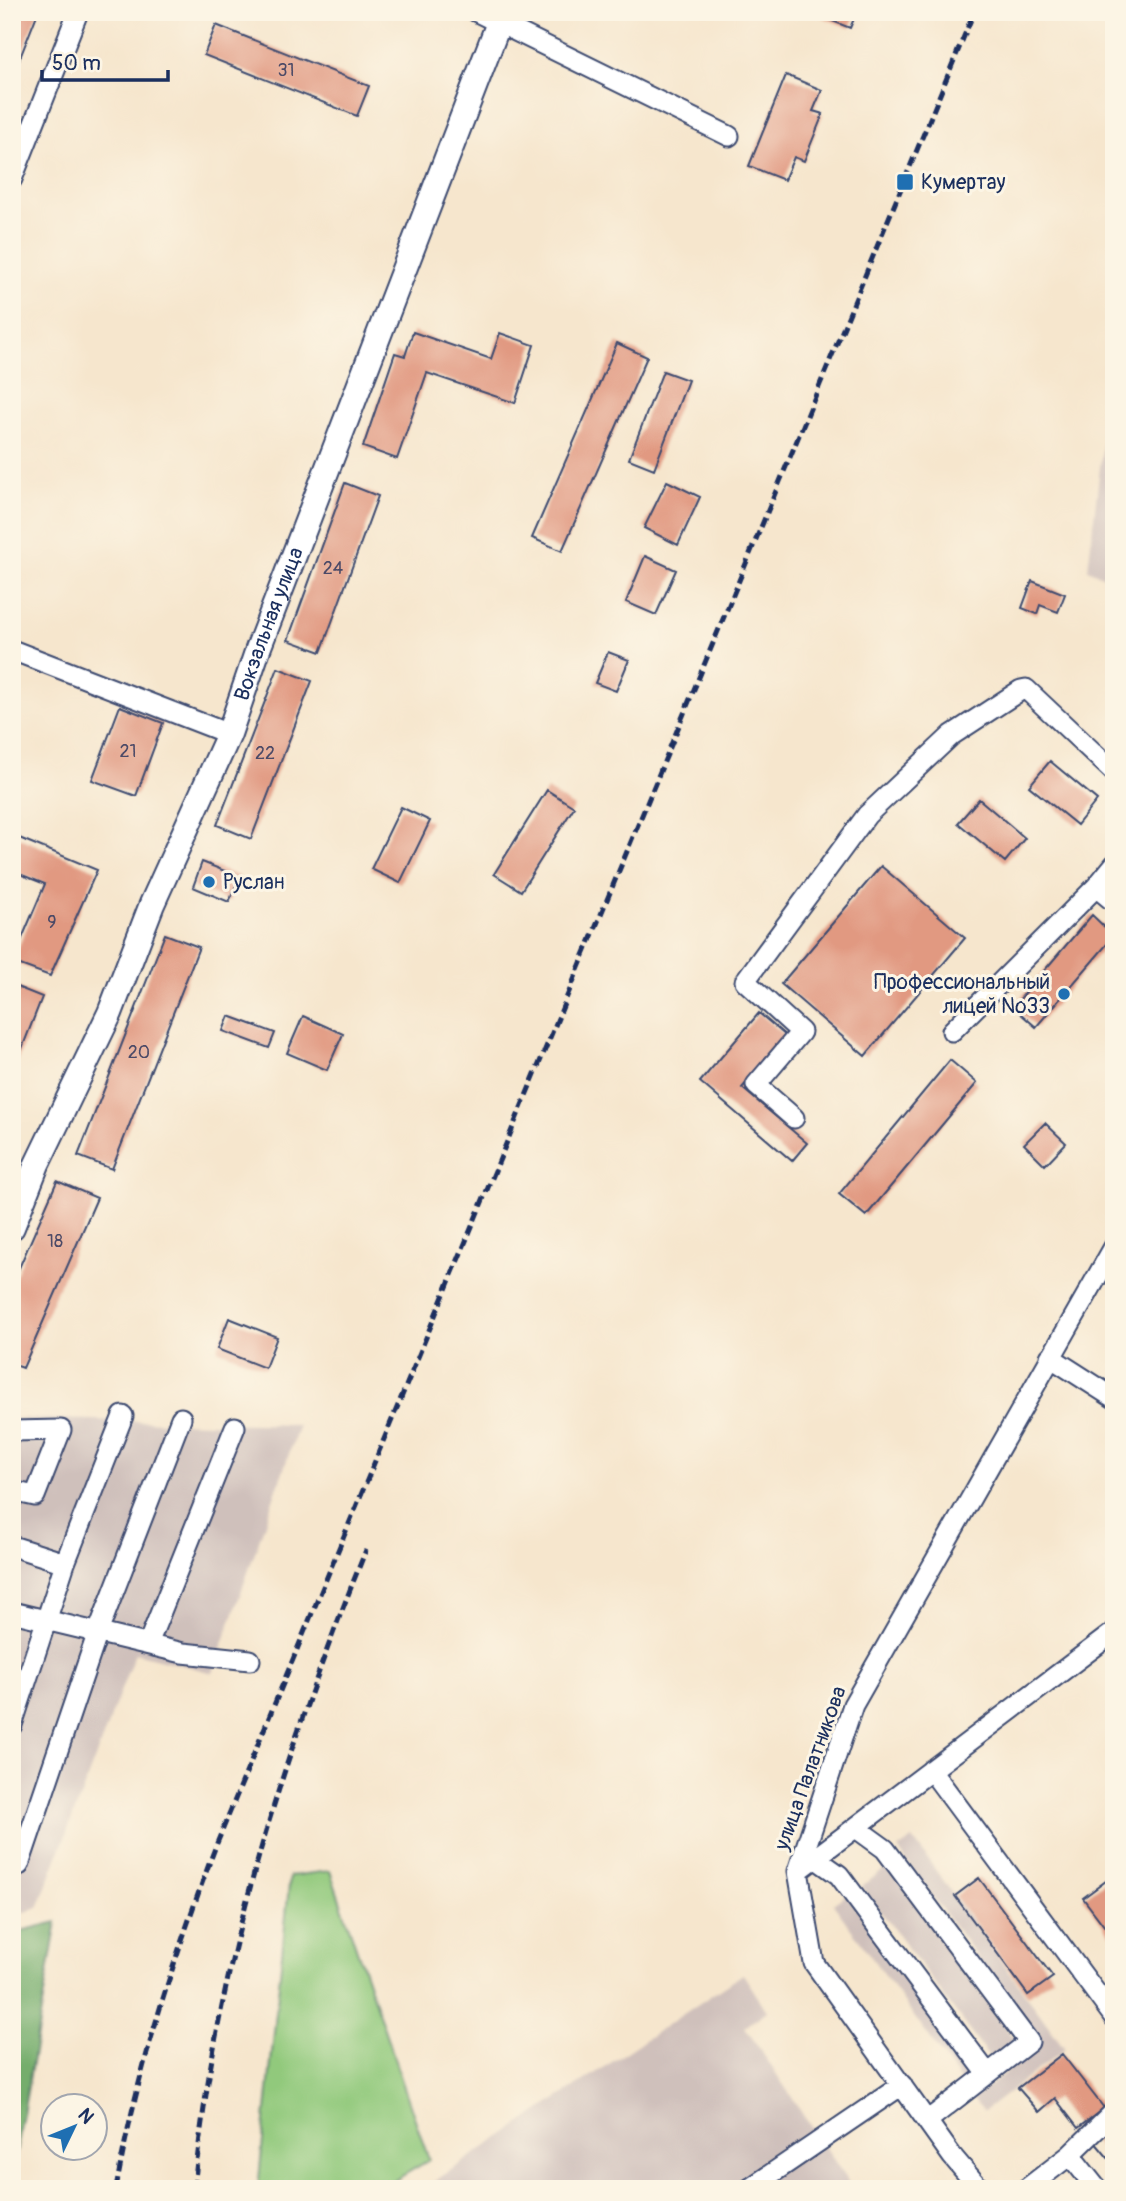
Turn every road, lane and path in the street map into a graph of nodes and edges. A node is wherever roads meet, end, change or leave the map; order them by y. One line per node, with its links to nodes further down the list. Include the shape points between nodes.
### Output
1 (78, 12): 4 (street)
2 (493, 16): 3 (street); 6 (main road, Вокзальная улица)
3 (729, 136)
4 (12, 179)
5 (12, 650): 6 (street)
6 (229, 734): 13 (main road, Вокзальная улица)
7 (1114, 772): 12 (street, via 1021,690 952,735 867,815 745,981 800,1032 756,1085)
8 (1114, 865): 9 (street)
9 (1096, 887): 10 (street); 11 (street)
10 (1114, 902)
11 (952, 1031)
12 (794, 1118)
13 (12, 1227)
14 (1113, 1249): 15 (street, улица Палатникова)
15 (1050, 1357): 16 (street); 35 (street, улица Палатникова, via 853,1705)
16 (1114, 1398)
17 (123, 1416): 23 (street)
18 (181, 1418): 27 (street)
19 (235, 1427): 28 (street)
20 (12, 1431): 21 (street, via 61,1430 35,1496)
21 (12, 1491)
22 (12, 1546): 23 (street)
23 (65, 1563): 25 (street)
24 (12, 1612): 25 (street)
25 (48, 1620): 27 (street); 30 (street)
26 (1114, 1632): 31 (street)
27 (97, 1633): 28 (street); 34 (street)
28 (148, 1644): 29 (street)
29 (250, 1660)
30 (12, 1725)
31 (931, 1770): 32 (street); 36 (street)
32 (856, 1828): 33 (street); 37 (street, via 885,1849 1030,2042)
33 (816, 1858): 35 (street); 37 (street, via 839,1875)
34 (19, 1866)
35 (798, 1871): 38 (street, улица Палатникова, via 814,1963)
36 (1114, 2017)
37 (987, 2073): 40 (street)
38 (902, 2085): 40 (street, улица Палатникова); 42 (street)
39 (1114, 2112): 41 (street)
40 (927, 2120): 43 (street, улица Палатникова)
41 (1070, 2155): 44 (street); 45 (street)
42 (749, 2189)
43 (980, 2189)
44 (1026, 2189)
45 (1097, 2189)

